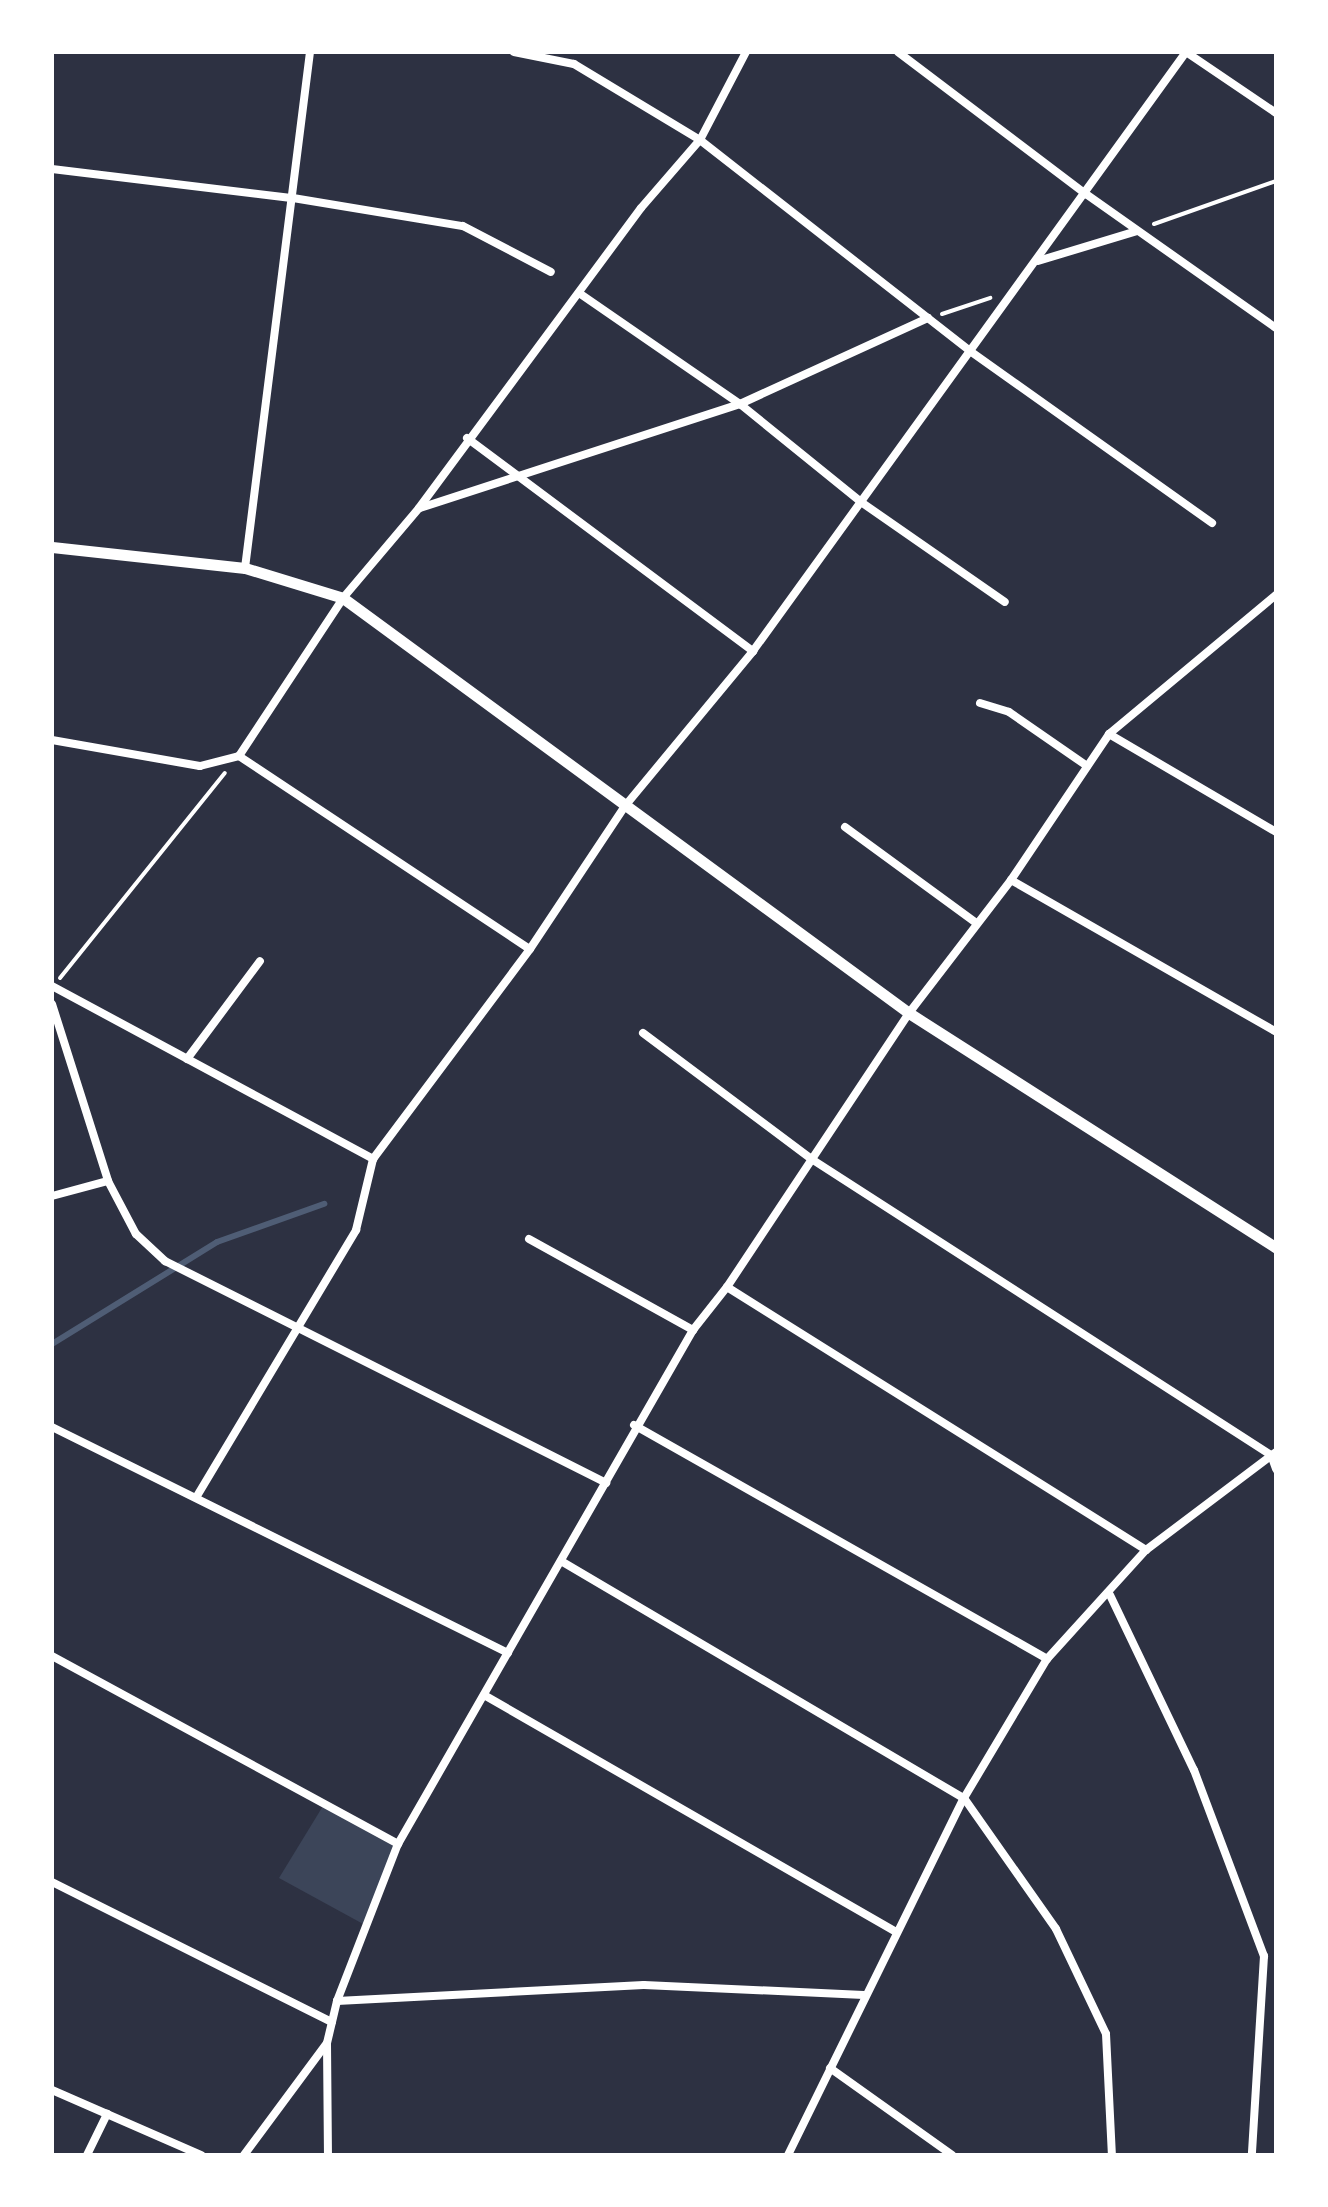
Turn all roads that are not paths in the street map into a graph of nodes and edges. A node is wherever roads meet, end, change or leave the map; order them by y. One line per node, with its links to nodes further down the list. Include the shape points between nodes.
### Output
1 (310, 52): 10 (street)
2 (514, 52): 7 (street, via 574,64)
3 (746, 52): 7 (street)
4 (898, 52): 9 (street)
5 (1186, 52): 6 (street); 9 (street)
6 (1276, 113)
7 (700, 140): 14 (street, via 641,208); 15 (street)
8 (52, 169): 10 (street)
9 (1086, 194): 11 (street); 12 (street)
10 (293, 198): 13 (street, via 463,226); 25 (street)
11 (1137, 231): 12 (street); 16 (street)
12 (1036, 262): 17 (street)
13 (551, 272)
14 (579, 293): 18 (street); 19 (street)
15 (928, 318): 17 (street); 18 (street)
16 (1276, 328)
17 (970, 351): 21 (street); 23 (street)
18 (740, 404): 20 (street); 21 (street)
19 (467, 438): 20 (street); 22 (street)
20 (516, 475): 22 (street); 29 (street)
21 (861, 502): 28 (street); 29 (street)
22 (419, 508): 27 (street)
23 (1212, 523)
24 (52, 547): 25 (street)
25 (245, 568): 27 (street)
26 (1276, 595): 31 (street)
27 (343, 598): 33 (street); 35 (street)
28 (1005, 602)
29 (753, 651): 35 (street)
30 (980, 703): 34 (street, via 1009,712)
31 (1109, 734): 34 (street); 37 (street)
32 (52, 740): 33 (street, via 200,766)
33 (239, 756): 40 (street)
34 (1087, 766): 38 (street)
35 (625, 806): 40 (street); 44 (street)
36 (845, 827): 39 (street)
37 (1276, 832)
38 (1011, 880): 39 (street); 45 (street)
39 (975, 922): 44 (street)
40 (530, 949): 48 (street)
41 (260, 961): 47 (street)
42 (53, 987): 47 (street)
43 (52, 1004): 50 (street)
44 (909, 1013): 49 (street); 53 (street)
45 (1276, 1032)
46 (643, 1033): 49 (street)
47 (187, 1059): 48 (street)
48 (373, 1159): 55 (street, via 356,1230)
49 (813, 1160): 54 (street); 59 (street)
50 (108, 1181): 51 (street); 55 (street, via 136,1234 165,1261)
51 (52, 1196)
52 (529, 1239): 56 (street)
53 (1276, 1248)
54 (727, 1287): 56 (street); 63 (street)
55 (298, 1327): 61 (street); 62 (street)
56 (693, 1330): 57 (street)
57 (634, 1425): 61 (street); 68 (street)
58 (52, 1427): 62 (street)
59 (1273, 1453): 60 (street); 63 (street)
60 (1276, 1469)
61 (606, 1483): 64 (street)
62 (197, 1496): 66 (street)
63 (1146, 1550): 65 (street)
64 (561, 1561): 66 (street); 70 (street)
65 (1110, 1595): 68 (street); 88 (street, via 1194,1770 1264,1956)
66 (508, 1653): 69 (street)
67 (52, 1656): 71 (street)
68 (1047, 1659): 70 (street)
69 (484, 1695): 71 (street); 73 (street)
70 (964, 1798): 73 (street); 87 (street, via 1056,1929 1106,2034)
71 (398, 1844): 75 (street)
72 (52, 1882): 76 (street)
73 (895, 1931): 74 (street)
74 (864, 1995): 75 (street, via 644,1985); 78 (street)
75 (337, 2001): 76 (street)
76 (332, 2022): 77 (street)
77 (327, 2043): 83 (street); 84 (street)
78 (830, 2068): 85 (street); 86 (street)
79 (52, 2090): 80 (street)
80 (107, 2114): 81 (street); 82 (street)
81 (87, 2155)
82 (201, 2155)
83 (244, 2155)
84 (328, 2155)
85 (788, 2155)
86 (952, 2155)
87 (1112, 2155)
88 (1252, 2155)

